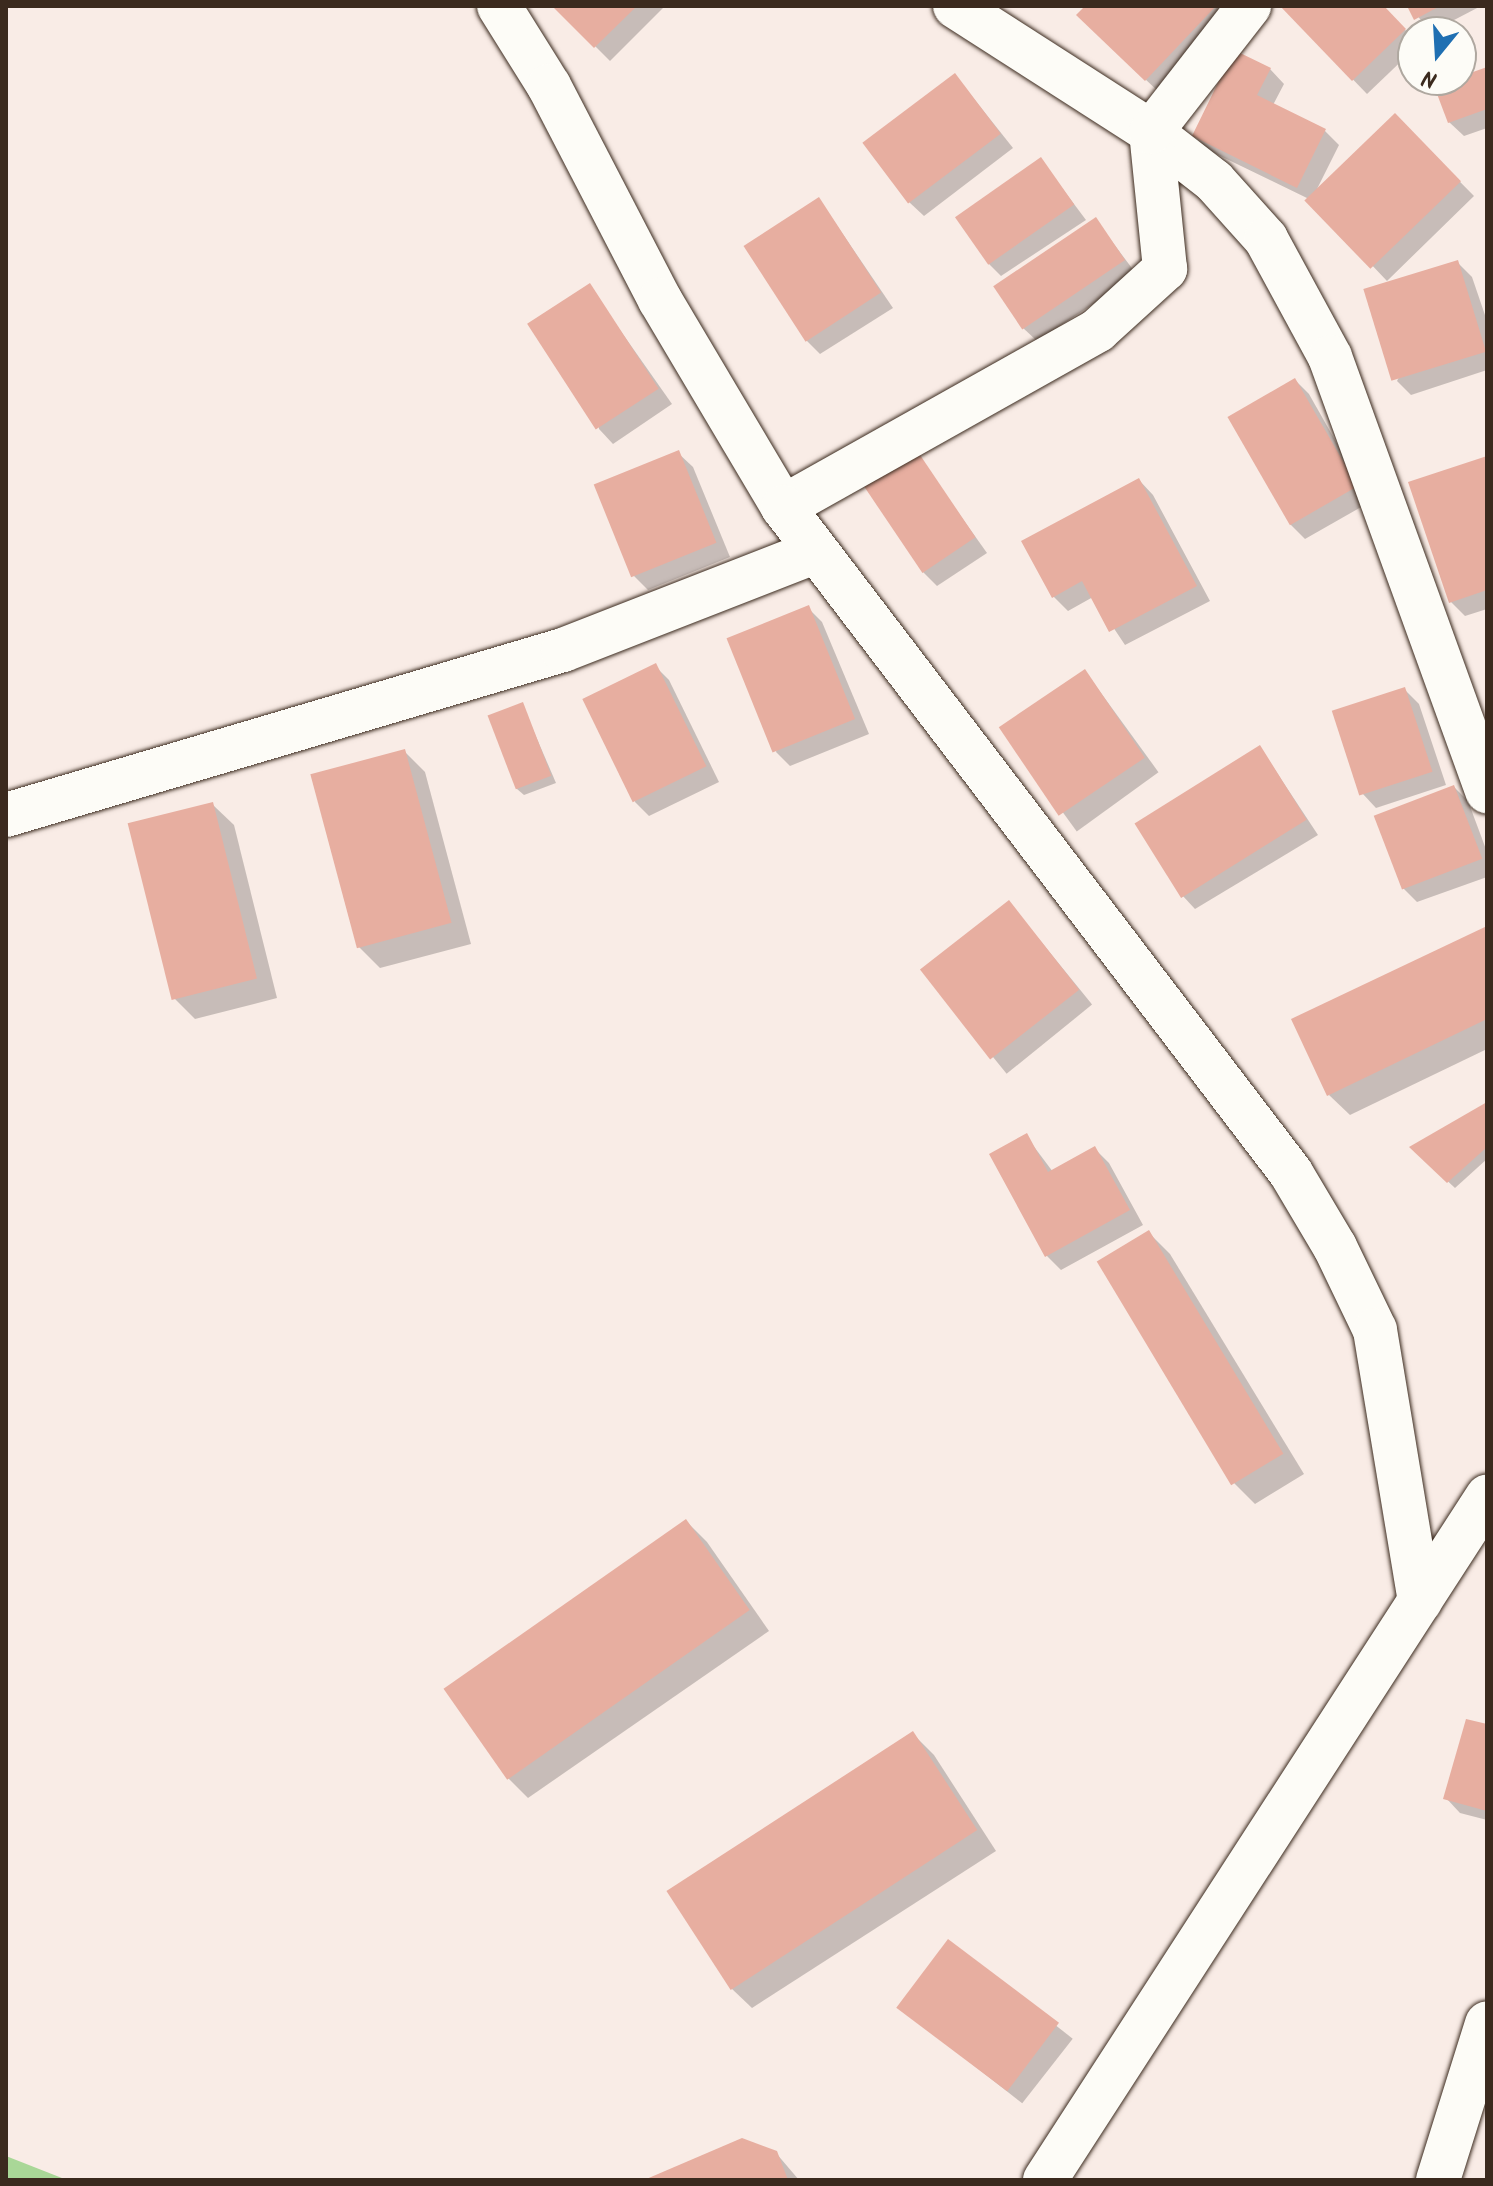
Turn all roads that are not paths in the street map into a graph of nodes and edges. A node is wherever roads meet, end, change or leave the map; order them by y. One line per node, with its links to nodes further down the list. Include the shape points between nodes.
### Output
1 (499, 6): 5 (street, via 549,86 660,300)
2 (955, 6): 4 (street)
3 (1249, 6): 4 (street)
4 (1151, 132): 5 (street, via 1165,269 1098,330); 7 (street, via 1214,181 1266,239 1330,357)
5 (783, 507): 6 (street)
6 (814, 552): 8 (street, via 563,650); 10 (street, via 1282,1160 1328,1235 1375,1330)
7 (1487, 791)
8 (6, 815)
9 (1487, 1497): 10 (street)
10 (1420, 1601): 12 (street)
11 (1487, 2024): 13 (street)
12 (1045, 2180)
13 (1438, 2180)

